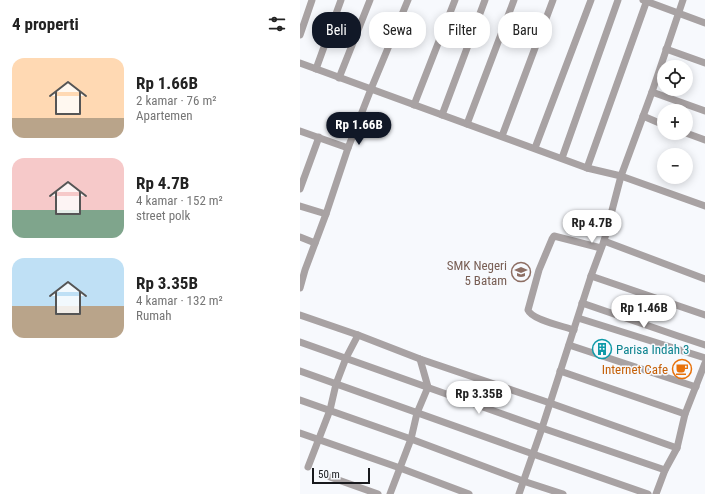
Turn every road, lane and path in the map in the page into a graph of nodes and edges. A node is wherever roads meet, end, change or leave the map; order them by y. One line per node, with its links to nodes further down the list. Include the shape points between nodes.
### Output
1 (312, 0): 15 (street)
2 (341, 0): 19 (street)
3 (370, 0): 20 (street)
4 (408, 0): 21 (street)
5 (455, 0): 23 (street)
6 (485, 0): 25 (street)
7 (514, 0): 28 (street)
8 (553, 0): 30 (street)
9 (591, 0): 35 (street)
10 (618, 0): 36 (street)
11 (683, 0): 13 (street)
12 (645, 1): 13 (street); 37 (street)
13 (678, 13): 14 (street); 16 (street)
14 (705, 23)
15 (300, 36)
16 (666, 49): 18 (street); 22 (street)
17 (300, 63): 19 (street)
18 (705, 63)
19 (316, 69): 20 (street)
20 (339, 78): 21 (street)
21 (371, 89): 23 (street); 34 (street)
22 (652, 92): 24 (street); 26 (street)
23 (414, 105): 25 (street)
24 (705, 111)
25 (442, 115): 28 (street)
26 (643, 116): 27 (street); 38 (street)
27 (657, 122)
28 (467, 124): 30 (street)
29 (300, 131): 32 (street)
30 (502, 136): 35 (street)
31 (693, 136): 33 (street)
32 (319, 137): 34 (street); 39 (street)
33 (705, 140)
34 (348, 148): 42 (street)
35 (535, 148): 36 (street)
36 (562, 158): 37 (street)
37 (587, 168): 38 (street)
38 (621, 176): 41 (street); 45 (street)
39 (300, 189)
40 (300, 206): 42 (street)
41 (705, 206)
42 (326, 214): 44 (street)
43 (300, 237): 44 (street)
44 (315, 242): 46 (street)
45 (602, 244): 47 (street); 48 (street); 54 (street, via 554,236 539,270 529,314)
46 (303, 269): 49 (street)
47 (591, 276): 50 (street); 52 (street)
48 (705, 278)
49 (300, 288)
50 (582, 303): 53 (street); 58 (street)
51 (300, 315): 55 (street)
52 (705, 315)
53 (578, 318): 54 (street); 60 (street)
54 (574, 330): 57 (street)
55 (358, 335): 59 (street); 61 (street)
56 (300, 342): 59 (street)
57 (569, 345): 64 (street); 67 (street)
58 (705, 345)
59 (346, 358): 65 (street); 66 (street)
60 (705, 358)
61 (420, 360): 66 (street); 69 (street)
62 (705, 363): 67 (street)
63 (300, 371): 65 (street)
64 (560, 372): 69 (street); 72 (street)
65 (336, 384): 70 (street); 71 (street)
66 (428, 387): 71 (street); 73 (street)
67 (696, 387): 72 (street)
68 (300, 400): 70 (street)
69 (550, 403): 73 (street); 77 (street)
70 (330, 410): 75 (street); 76 (street)
71 (417, 412): 75 (street); 78 (street)
72 (685, 414): 77 (street)
73 (542, 428): 78 (street); 81 (street)
74 (300, 433): 76 (street)
75 (411, 439): 80 (street); 83 (street)
76 (318, 440): 79 (street); 80 (street)
77 (677, 448): 81 (street)
78 (533, 454): 83 (street); 89 (street)
79 (308, 467)
80 (400, 468): 85 (street); 86 (street)
81 (665, 470): 90 (street)
82 (330, 477): 84 (street)
83 (523, 481): 87 (street); 88 (street)
84 (378, 494)
85 (390, 494)
86 (470, 494)
87 (519, 494)
88 (563, 494)
89 (648, 494)
90 (656, 494)

